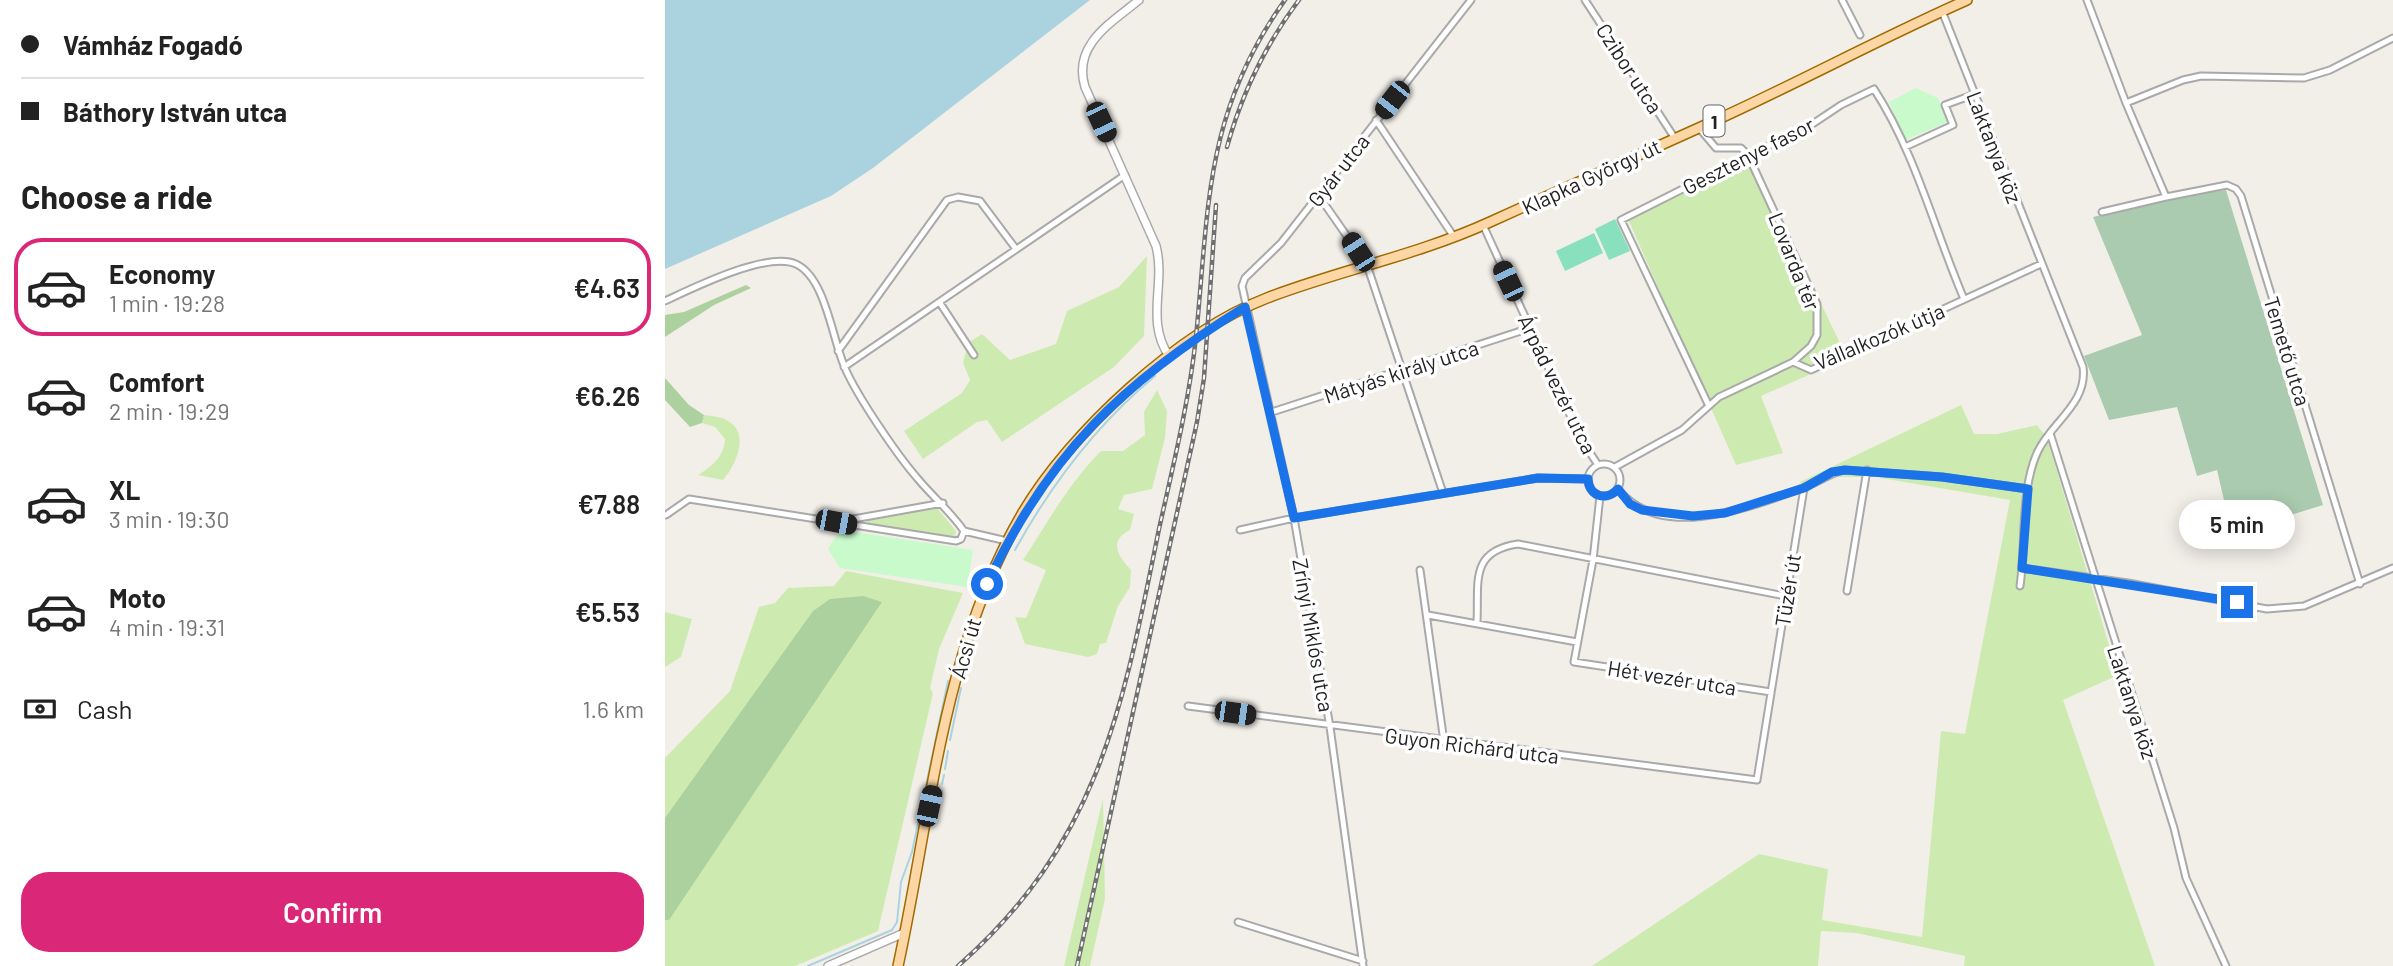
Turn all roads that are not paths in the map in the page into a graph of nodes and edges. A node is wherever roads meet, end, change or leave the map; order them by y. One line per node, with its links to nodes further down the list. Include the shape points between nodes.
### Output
1 (1139, 0): 18 (street, via 1093,40 1082,67 1085,87)
2 (1471, 0): 13 (street, Gyár utca)
3 (1585, 0): 15 (street, Czibor utca)
4 (1842, 0): 8 (street)
5 (1967, 0): 7 (main road, Klapka György út / 1)
6 (2087, 0): 12 (street)
7 (1942, 11): 11 (street, Laktanya köz); 14 (main road, Klapka György út / 1)
8 (1860, 35)
9 (2393, 38): 12 (street, via 2304,78 2193,78)
10 (1874, 89): 16 (street, Vállalkozók útja); 17 (street, Gesztenye fasor)
11 (1975, 94): 16 (street, via 1945,105 1953,125); 25 (street, Laktanya köz)
12 (2126, 103): 20 (street)
13 (1376, 120): 19 (street, Gyár utca); 23 (street)
14 (1699, 128): 15 (main road, Klapka György út / 1); 17 (street, via 1716,148 1741,148)
15 (1674, 137): 22 (main road, Klapka György út / 1)
16 (1905, 147): 27 (street, Vállalkozók útja)
17 (1748, 155): 36 (street, Lovarda tér, via 1817,304 1817,335); 39 (street, Gesztenye fasor, via 1621,220)
18 (1125, 175): 24 (street); 35 (street, via 1159,254 1155,318)
19 (1319, 196): 26 (street); 30 (street, Gyár utca, via 1245,278 1241,286)
20 (2166, 197): 21 (street, Temető utca); 65 (street, Temető utca, via 2227,185 2241,196)
21 (2102, 212)
22 (1483, 225): 23 (main road, Klapka György út / 1); 31 (street, Árpád vezér utca)
23 (1454, 237): 26 (main road, Klapka György út / 1)
24 (1016, 249): 29 (street); 33 (street, via 980,201 947,200)
25 (2041, 264): 27 (street, Vállalkozók útja); 41 (street, Laktanya köz, via 2084,374 2076,398)
26 (1367, 265): 30 (main road, Klapka György út / 1); 38 (street)
27 (1964, 299): 36 (street, Vállalkozók útja, via 1811,370)
28 (665, 301): 33 (street, via 738,271 780,261 795,264 809,273 818,288)
29 (940, 303): 34 (street); 37 (street)
30 (1245, 307): 32 (main road, Klapka György út / 1); 40 (street, Zrínyi Miklós utca)
31 (1530, 328): 38 (street, Mátyás király utca); 42 (street, Árpád vezér utca, via 1581,439)
32 (1207, 330): 35 (main road, Ácsi út / 1)
33 (838, 351): 37 (street)
34 (974, 355)
35 (1168, 356): 59 (main road, Ácsi út / 1, via 1119,398 1058,464)
36 (1793, 362): 39 (street, Vállalkozók útja)
37 (844, 367): 51 (street, via 915,476)
38 (1403, 371): 40 (street, Mátyás király utca); 49 (street)
39 (1708, 404): 43 (street, Vállalkozók útja, via 1697,420)
40 (1272, 412): 54 (street, Zrínyi Miklós utca)
41 (2050, 433): 48 (street, Laktanya köz, via 2032,465); 64 (street, Laktanya köz)
42 (1598, 465): 43 (street); 45 (street)
43 (1615, 467): 47 (street, via 1620,475)
44 (1867, 470): 46 (street, via 1832,472); 48 (street); 67 (street)
45 (1588, 479): 49 (street, via 1538,478); 50 (street)
46 (1804, 488): 47 (street, via 1725,513 1693,516 1642,510); 68 (street, Tüzér út)
47 (1618, 489): 50 (street, via 1610,496)
48 (2028, 489): 61 (street, Laktanya köz)
49 (1443, 493): 54 (street)
50 (1600, 496): 60 (street)
51 (943, 503): 53 (street); 58 (street)
52 (666, 515): 55 (street, via 689,499)
53 (866, 517): 55 (street); 56 (street)
54 (1294, 518): 57 (street); 74 (street, Zrínyi Miklós utca)
55 (836, 522): 56 (street)
56 (867, 528): 58 (street, via 955,541)
57 (1240, 530)
58 (964, 531): 59 (street)
59 (1007, 541): 78 (main road, Ácsi út / 1, via 963,651)
60 (1593, 560): 68 (street); 70 (street, via 1518,544 1489,553 1481,563); 71 (street)
61 (2022, 568): 64 (street); 66 (street, Laktanya köz)
62 (2393, 568): 65 (street)
63 (1420, 570): 69 (street)
64 (2095, 580): 65 (street, via 2267,609 2304,606); 82 (street, Laktanya köz, via 2186,878)
65 (2360, 584)
66 (2019, 586)
67 (1847, 591)
68 (1785, 596): 72 (street, Tüzér út)
69 (1428, 615): 70 (street); 75 (street)
70 (1477, 622): 71 (street)
71 (1577, 642): 72 (street, Hét vezér utca, via 1574,662)
72 (1771, 692): 76 (street, Tüzér út)
73 (1188, 706): 74 (street, Guyon Richárd utca)
74 (1329, 727): 75 (street, Guyon Richárd utca); 79 (street, Zrínyi Miklós utca)
75 (1444, 742): 76 (street, Guyon Richárd utca)
76 (1757, 780)
77 (1238, 922): 79 (street)
78 (904, 933): 80 (street); 81 (main road, Ácsi út / 1)
79 (1363, 963)
80 (828, 966)
81 (898, 966)
82 (2227, 966)

